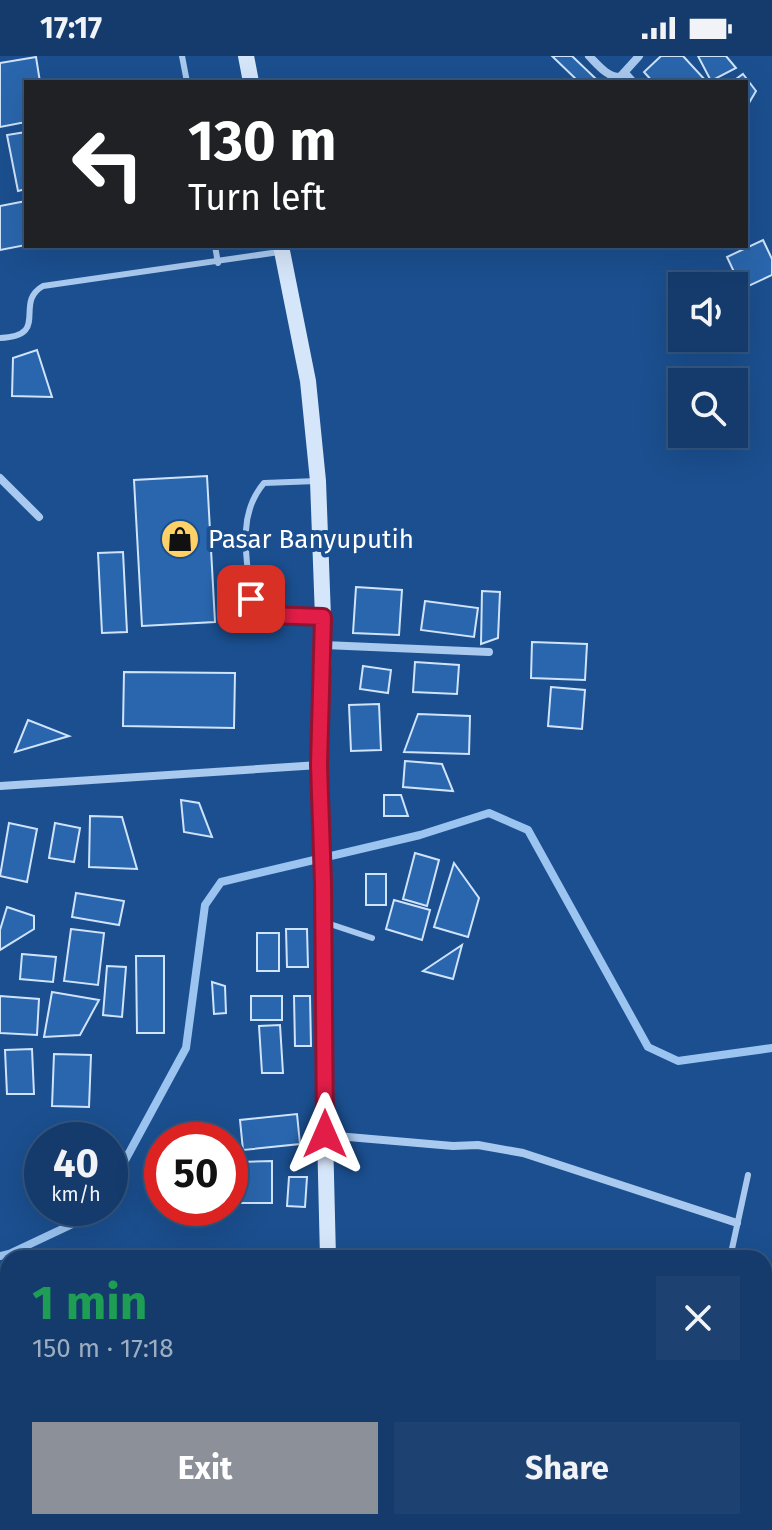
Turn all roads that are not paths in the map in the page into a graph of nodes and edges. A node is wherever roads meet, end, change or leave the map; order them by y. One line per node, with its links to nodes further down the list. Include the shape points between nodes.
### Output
1 (182, 56): 6 (lane)
2 (246, 56): 7 (main road)
3 (589, 56): 5 (street, via 615,77)
4 (639, 56): 5 (street)
5 (625, 73): 8 (street)
6 (187, 80)
7 (251, 80)
8 (631, 80)
9 (215, 248): 11 (lane)
10 (282, 249): 11 (lane); 14 (main road, via 308,381)
11 (218, 263): 12 (lane, via 43,286 31,300 24,334)
12 (0, 338)
13 (0, 478): 15 (street)
14 (318, 481): 16 (main road); 16 (lane, via 264,483 246,530 251,599 257,610)
15 (39, 517)
16 (323, 617): 17 (main road)
17 (324, 645): 18 (street); 19 (main road)
18 (489, 652)
19 (319, 765): 20 (street); 21 (main road)
20 (0, 786)
21 (323, 922): 22 (lane); 23 (main road)
22 (372, 938)
23 (325, 1134): 25 (street, via 523,1153); 26 (main road)
24 (748, 1175): 25 (lane)
25 (737, 1223): 27 (lane)
26 (328, 1250)
27 (732, 1250)

